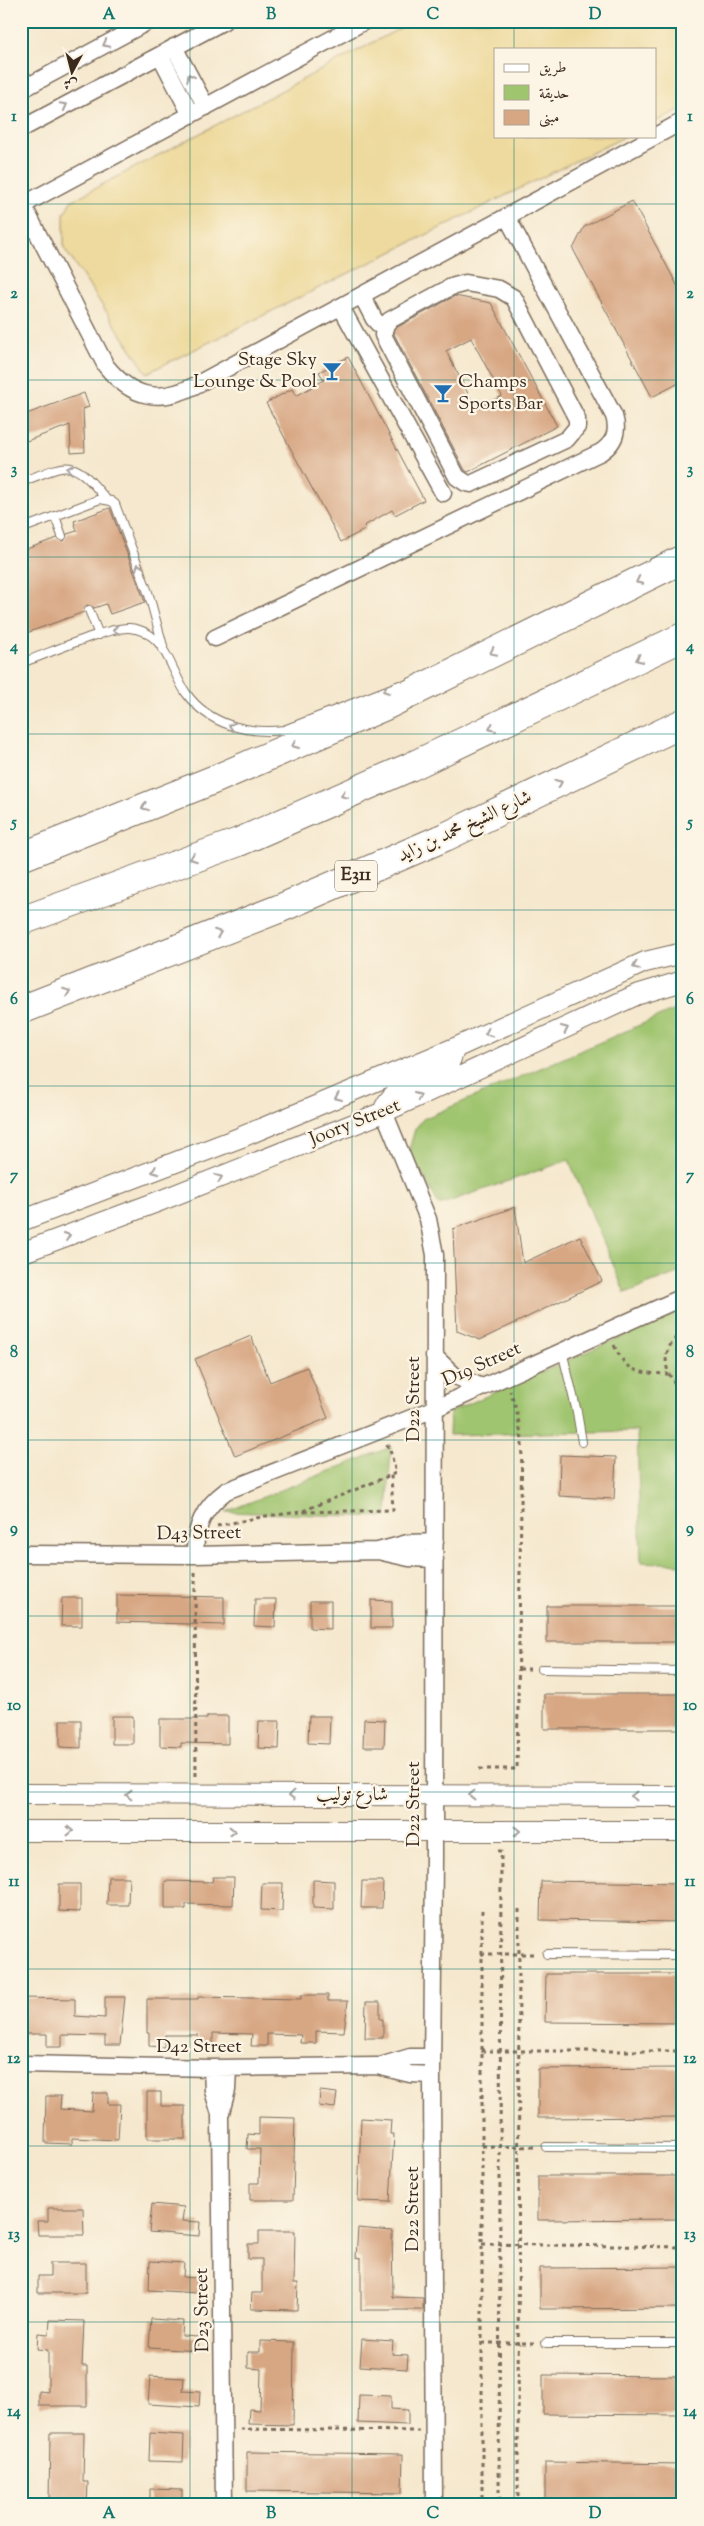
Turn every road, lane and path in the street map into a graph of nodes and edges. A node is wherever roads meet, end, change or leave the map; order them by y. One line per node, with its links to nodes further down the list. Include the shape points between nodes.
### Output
1 (149, 21): 6 (street, one-way to 6)
2 (224, 21): 4 (street)
3 (365, 21): 7 (street)
4 (167, 51): 7 (street, one-way to 4); 8 (street); 10 (street, one-way to 4)
5 (21, 68): 6 (lane)
6 (26, 87)
7 (206, 107): 8 (street)
8 (191, 115): 13 (street)
9 (683, 121): 11 (street)
10 (21, 129)
11 (656, 136)
12 (652, 138): 14 (street)
13 (22, 206): 16 (street, via 106,366 116,379 146,395 179,394)
14 (507, 217): 15 (street); 28 (street, via 614,416 613,441 601,452)
15 (362, 296): 16 (street); 17 (street, via 374,320)
16 (340, 307): 19 (street)
17 (383, 329): 17 (street, via 385,341 461,481 476,482 573,434 577,427 575,412 517,303 504,291 474,283 458,284 390,320)
18 (21, 482): 20 (lane, one-way to 18, via 89,478 74,468 57,469)
19 (442, 494)
20 (106, 499): 21 (lane); 29 (lane, one-way to 20, via 149,594 119,509)
21 (55, 516): 22 (lane); 23 (lane)
22 (21, 529)
23 (62, 536)
24 (683, 559): 31 (highway, one-way to 31)
25 (89, 610): 26 (lane)
26 (98, 635): 29 (lane, one-way to 26, via 148,634 131,628 114,629); 30 (lane)
27 (683, 637): 35 (highway, one-way to 35, via 410,767 248,838)
28 (215, 638)
29 (163, 648): 31 (lane, one-way to 29, via 391,688 284,730 266,732 230,726 198,707 186,693)
30 (21, 664)
31 (450, 673): 34 (highway, one-way to 34, via 365,715)
32 (683, 723): 33 (highway, شارع الشيخ محمد بن زايد / E311)
33 (670, 734): 38 (highway, شارع الشيخ محمد بن زايد / E311, one-way to 33, via 281,908)
34 (21, 857)
35 (21, 921)
36 (683, 953): 39 (street, Joory Street, one-way to 39, via 646,962)
37 (683, 981): 40 (street, Joory Street, one-way to 37, via 636,996)
38 (21, 1010)
39 (455, 1048): 40 (street, via 446,1067 396,1092); 41 (street, Joory Street, one-way to 41, via 239,1138)
40 (384, 1112): 42 (street, Joory Street, one-way to 40); 49 (street, D22 Street, via 432,1231 435,1255)
41 (21, 1221)
42 (21, 1253)
43 (683, 1297): 44 (street, D19 Street)
44 (607, 1331): 47 (street, D19 Street); 51 (path, via 621,1360 630,1368 644,1373)
45 (682, 1333): 46 (path); 51 (path, via 667,1352)
46 (683, 1338)
47 (562, 1351): 53 (street, D19 Street); 59 (lane)
48 (683, 1353): 50 (path)
49 (434, 1356): 55 (street, via 455,1376); 57 (street, D22 Street)
50 (683, 1369)
51 (668, 1374): 54 (path)
52 (683, 1376): 54 (path)
53 (504, 1378): 55 (street, D19 Street); 70 (path, via 516,1408 522,1440 517,1769)
54 (675, 1384): 56 (path)
55 (482, 1387): 57 (street, D19 Street)
56 (683, 1390)
57 (434, 1409): 58 (street, D19 Street); 63 (street, D22 Street)
58 (377, 1432): 60 (path, via 383,1448 389,1446 396,1473); 62 (street, D19 Street, via 226,1491 207,1507)
59 (582, 1442)
60 (391, 1475): 61 (path); 61 (path, via 393,1510)
61 (301, 1512): 62 (path)
62 (197, 1530): 66 (street, D19 Street)
63 (435, 1542): 64 (street, D43 Street, via 408,1543); 67 (street, D22 Street)
64 (378, 1551): 66 (street, D43 Street); 67 (street, D43 Street, via 409,1558)
65 (21, 1554): 66 (street, D43 Street)
66 (195, 1554): 73 (path)
67 (435, 1559): 72 (street, D22 Street)
68 (542, 1669): 69 (lane)
69 (683, 1671)
70 (479, 1769)
71 (21, 1794): 73 (street, شارع توليب, one-way to 71)
72 (434, 1795): 73 (street, شارع توليب, one-way to 73); 74 (street, شارع توليب, one-way to 72); 76 (street, D22 Street)
73 (196, 1796)
74 (683, 1796)
75 (21, 1831): 76 (street, شارع توليب, one-way to 76)
76 (434, 1831): 77 (street, شارع توليب, one-way to 77); 90 (street, D22 Street)
77 (683, 1831)
78 (493, 1851): 82 (path, via 501,1851)
79 (519, 1909): 83 (path)
80 (482, 1910): 81 (path)
81 (481, 1954): 82 (path); 89 (path)
82 (500, 1954): 83 (path); 86 (path)
83 (519, 1954): 84 (path); 87 (path)
84 (548, 1954): 85 (lane)
85 (683, 1955)
86 (500, 2051): 87 (path); 89 (path); 96 (path)
87 (519, 2051): 88 (path); 97 (path)
88 (683, 2051)
89 (481, 2052): 95 (path)
90 (432, 2057): 92 (street, D42 Street, via 410,2057); 94 (street, D22 Street)
91 (21, 2064): 93 (street, D42 Street)
92 (377, 2066): 93 (street, D42 Street); 94 (street, D42 Street, via 410,2074)
93 (220, 2068): 109 (street, D23 Street, via 227,2090 220,2116)
94 (432, 2075): 110 (street, D22 Street)
95 (482, 2146): 96 (path); 100 (path)
96 (500, 2146): 97 (path); 101 (path)
97 (519, 2147): 98 (path); 102 (path)
98 (546, 2147): 99 (lane)
99 (683, 2148)
100 (482, 2244): 101 (path); 104 (path)
101 (500, 2244): 102 (path); 105 (path)
102 (519, 2245): 103 (path); 106 (path)
103 (683, 2247)
104 (482, 2342): 105 (path); 113 (path)
105 (500, 2343): 106 (path); 114 (path)
106 (519, 2343): 107 (path); 115 (path)
107 (546, 2343): 108 (lane)
108 (683, 2343)
109 (224, 2428): 110 (path); 111 (street, D23 Street)
110 (434, 2431): 112 (street, D22 Street)
111 (224, 2505)
112 (434, 2505)
113 (482, 2505)
114 (499, 2505)
115 (518, 2505)

